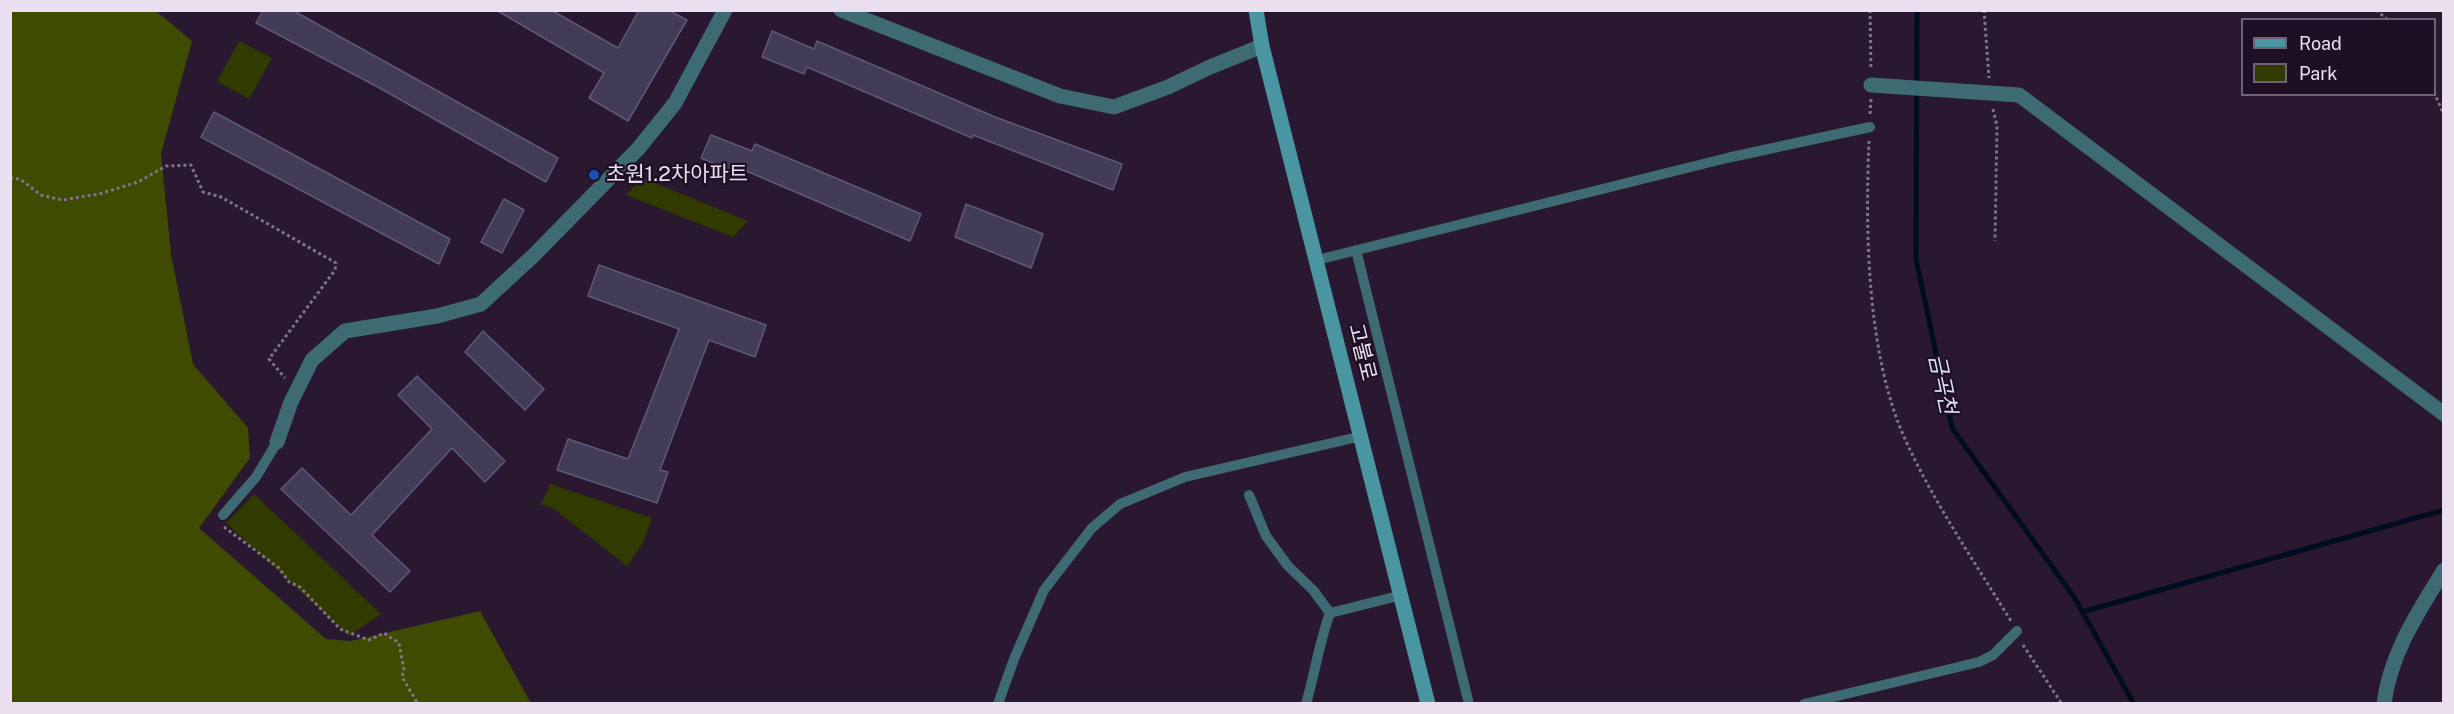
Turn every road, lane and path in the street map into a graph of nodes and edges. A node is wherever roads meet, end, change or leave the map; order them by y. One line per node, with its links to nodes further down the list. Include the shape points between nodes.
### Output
1 (725, 10): 16 (street, via 675,103 638,149 481,304 345,332 312,360)
2 (841, 10): 6 (street, via 1060,96 1114,107)
3 (1256, 10): 6 (main road, 고불로)
4 (1870, 10): 7 (path)
5 (1984, 10): 8 (path)
6 (1262, 46): 15 (main road, 고불로)
7 (1871, 85): 8 (street); 11 (path)
8 (1989, 94): 13 (path, via 1996,126); 17 (street, via 2019,95)
9 (2436, 96): 10 (path)
10 (2444, 115)
11 (1870, 127): 14 (lane, via 1727,158); 25 (path, via 1867,185 1873,306 1886,381 1904,437 1941,508)
12 (10, 178): 16 (path, via 20,179 41,195 62,200 138,182 166,166 191,165 203,192 220,197 336,263 335,270 269,359)
13 (1995, 241)
14 (1356, 250): 15 (lane); 30 (lane)
15 (1317, 260): 18 (main road, 고불로)
16 (297, 390): 19 (street)
17 (2444, 414)
18 (1362, 436): 23 (main road, 고불로); 27 (lane, via 1185,477 1120,504 1092,528 1044,590)
19 (277, 442): 21 (lane, via 256,477)
20 (1249, 495): 24 (lane, via 1266,536 1287,566)
21 (223, 515): 26 (path, via 220,519 227,531 300,587 340,629 369,640 384,633 399,643 402,677)
22 (2444, 570): 33 (street, via 2409,627 2388,677)
23 (1401, 595): 24 (lane); 29 (main road, 고불로)
24 (1330, 613): 28 (lane)
25 (2017, 631): 31 (lane, via 1993,655 1979,662); 32 (path, via 2027,654)
26 (418, 704)
27 (998, 704)
28 (1306, 704)
29 (1428, 704)
30 (1469, 704)
31 (1804, 704)
32 (2062, 704)
33 (2384, 704)

